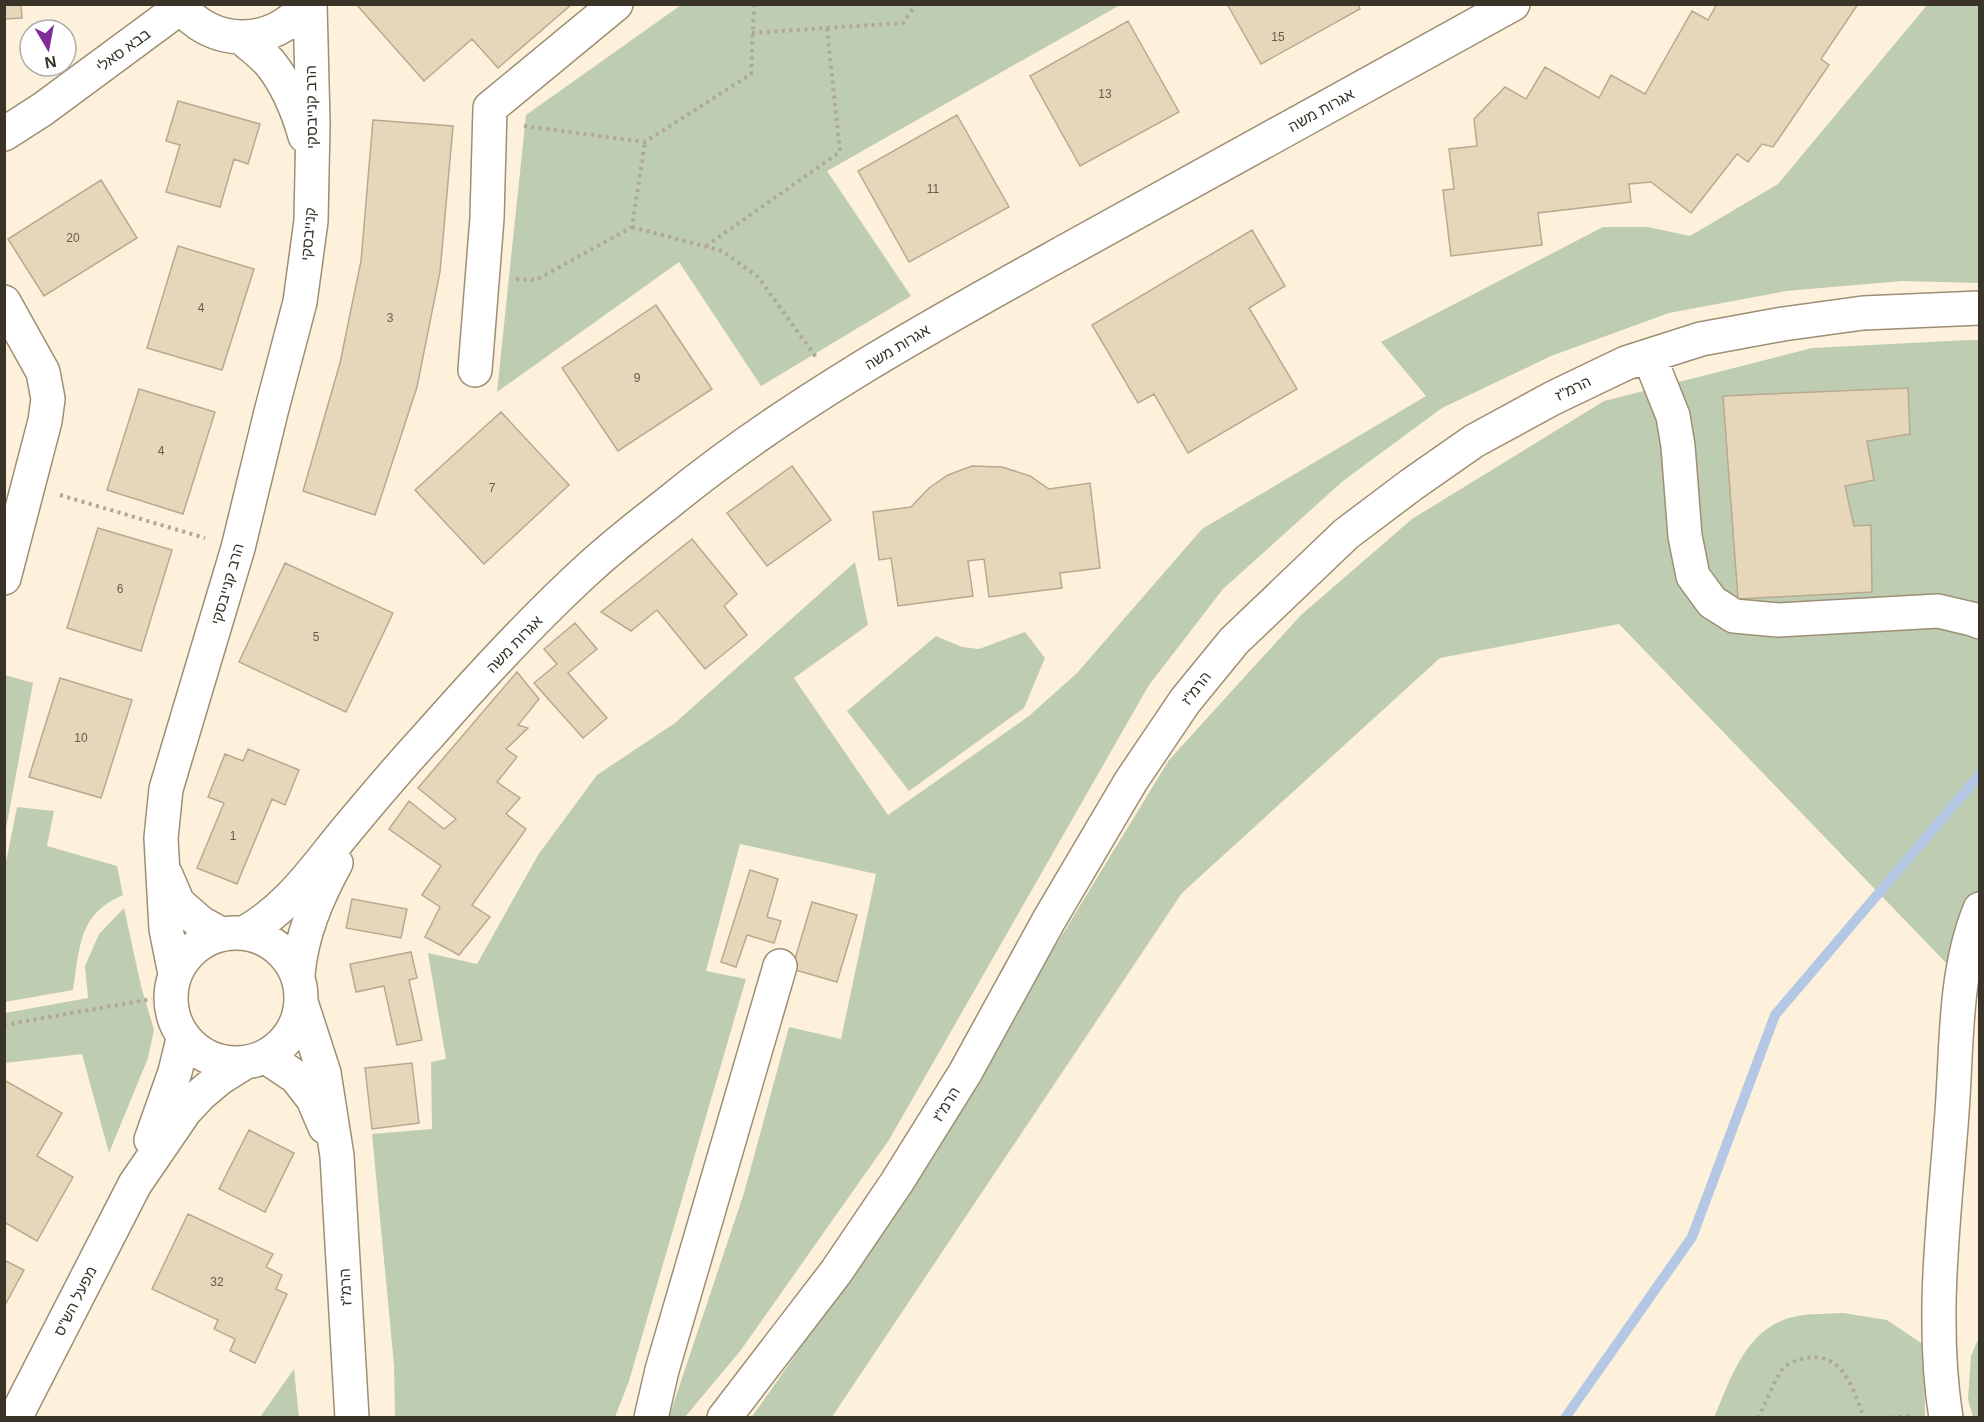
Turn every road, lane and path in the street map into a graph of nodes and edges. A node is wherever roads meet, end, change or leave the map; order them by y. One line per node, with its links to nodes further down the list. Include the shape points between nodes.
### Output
1 (308, 4): 9 (street, via 282,27); 13 (street, הרב קנייבסקי)
2 (616, 4): 10 (street, via 490,108)
3 (754, 4): 8 (path)
4 (916, 4): 7 (path, via 903,22)
5 (1513, 4): 24 (street, אגרות משה, via 959,311)
6 (180, 6): 9 (street, via 203,27); 11 (street, בבא סאלי)
7 (827, 28): 8 (path); 15 (path, via 840,152)
8 (753, 33): 12 (path, via 751,74)
9 (242, 38): 13 (street, הרב קנייבסקי, via 269,63 284,85 301,123)
10 (489, 122): 12 (path); 16 (street)
11 (4, 134)
12 (645, 142): 14 (path)
13 (312, 166): 18 (street, קנייבסקי, via 311,221)
14 (632, 227): 15 (path); 16 (path, via 536,280)
15 (706, 246): 24 (path, via 722,251 758,277)
16 (482, 278): 23 (street)
17 (4, 302): 25 (street, via 43,372 48,399)
18 (300, 302): 26 (street, הרב קנייבסקי)
19 (1980, 308): 20 (street, הרמ"ז)
20 (1946, 309): 21 (street, הרמ"ז); 22 (street, הרמ"ז, via 1863,313 1783,324 1701,339)
21 (1980, 315)
22 (1649, 356): 28 (street, via 1672,416 1693,576 1712,602 1734,616 1778,620 1938,611); 44 (street, הרמ"ז, via 1553,398 1474,441 1346,534 1234,641 1185,701 1131,781 965,1073 897,1182 836,1272)
23 (475, 370)
24 (835, 384): 29 (street, אגרות משה, via 736,452 589,567 522,633)
25 (28, 486): 26 (path); 27 (street)
26 (238, 548): 30 (street, הרב קנייבסקי, via 166,789 161,838)
27 (4, 578)
28 (1980, 622)
29 (367, 806): 32 (street, אגרות משה, via 281,909 261,924); 35 (street, אגרות משה, via 324,885 306,932 300,953)
30 (163, 868): 32 (street, הרב קנייבסקי, via 178,903 201,923); 34 (street, הרב קנייבסקי)
31 (1980, 909): 47 (street, via 1970,932 1960,992 1939,1296 1940,1367)
32 (232, 934): 34 (street, via 201,942 185,956); 35 (street, via 261,938 277,946 289,959)
33 (780, 966): 43 (street)
34 (172, 985): 36 (path); 37 (street, via 173,1018)
35 (300, 990): 38 (street, via 296,1026 284,1044); 39 (street, הרמ"ז, via 324,1073)
36 (4, 1025)
37 (183, 1039): 38 (street, via 200,1054 222,1063); 40 (street, מפעל הש"ס)
38 (255, 1060): 39 (street, הרמ"ז, via 296,1077 313,1099); 40 (street, מפעל הש"ס, via 220,1078 201,1094)
39 (337, 1156): 42 (street, הרמ"ז)
40 (135, 1184): 41 (street, מפעל הש"ס)
41 (15, 1418)
42 (352, 1418)
43 (651, 1418)
44 (724, 1418)
45 (1758, 1418): 46 (path, via 1782,1370 1796,1360 1818,1356 1835,1364 1850,1382)
46 (1864, 1418)
47 (1946, 1418)

